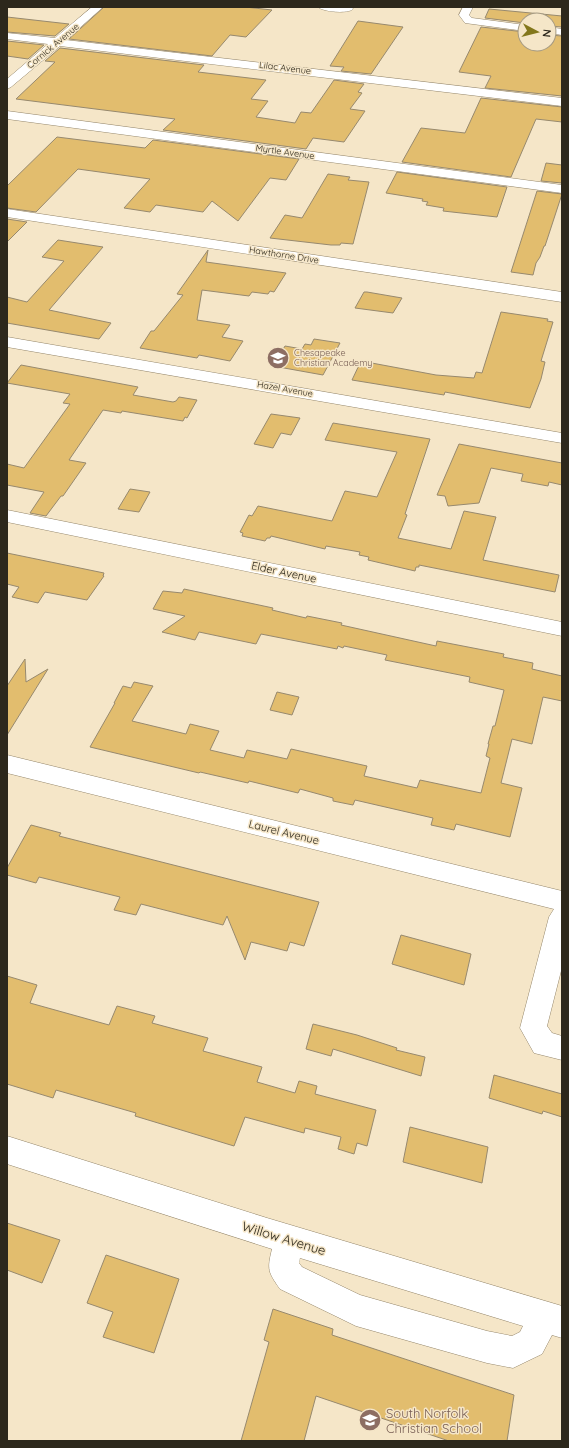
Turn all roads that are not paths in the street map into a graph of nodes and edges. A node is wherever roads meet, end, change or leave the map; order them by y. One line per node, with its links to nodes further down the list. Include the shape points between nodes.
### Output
1 (98, 7): 7 (street, Cornick Avenue)
2 (322, 7): 4 (street)
3 (468, 7): 5 (street, via 464,15 466,19 477,23)
4 (348, 9)
5 (517, 27)
6 (7, 36): 7 (street, Lilac Avenue)
7 (58, 42): 8 (street, Cornick Avenue); 9 (street, Lilac Avenue)
8 (7, 85)
9 (562, 102)
10 (7, 115): 11 (street, Myrtle Avenue)
11 (562, 189)
12 (7, 213): 13 (street, Hawthorne Drive)
13 (562, 297)
14 (7, 342): 15 (street, Hazel Avenue)
15 (562, 438)
16 (7, 516): 17 (street, Elder Avenue)
17 (562, 629)
18 (7, 764): 19 (street, Laurel Avenue)
19 (562, 901)
20 (562, 917): 21 (street, via 533,1028 544,1044)
21 (562, 1048)
22 (7, 1150): 23 (street, Willow Avenue)
23 (289, 1240): 24 (street, Willow Avenue); 24 (street, via 283,1267 291,1278 356,1310 513,1352 531,1343)
24 (553, 1319)

